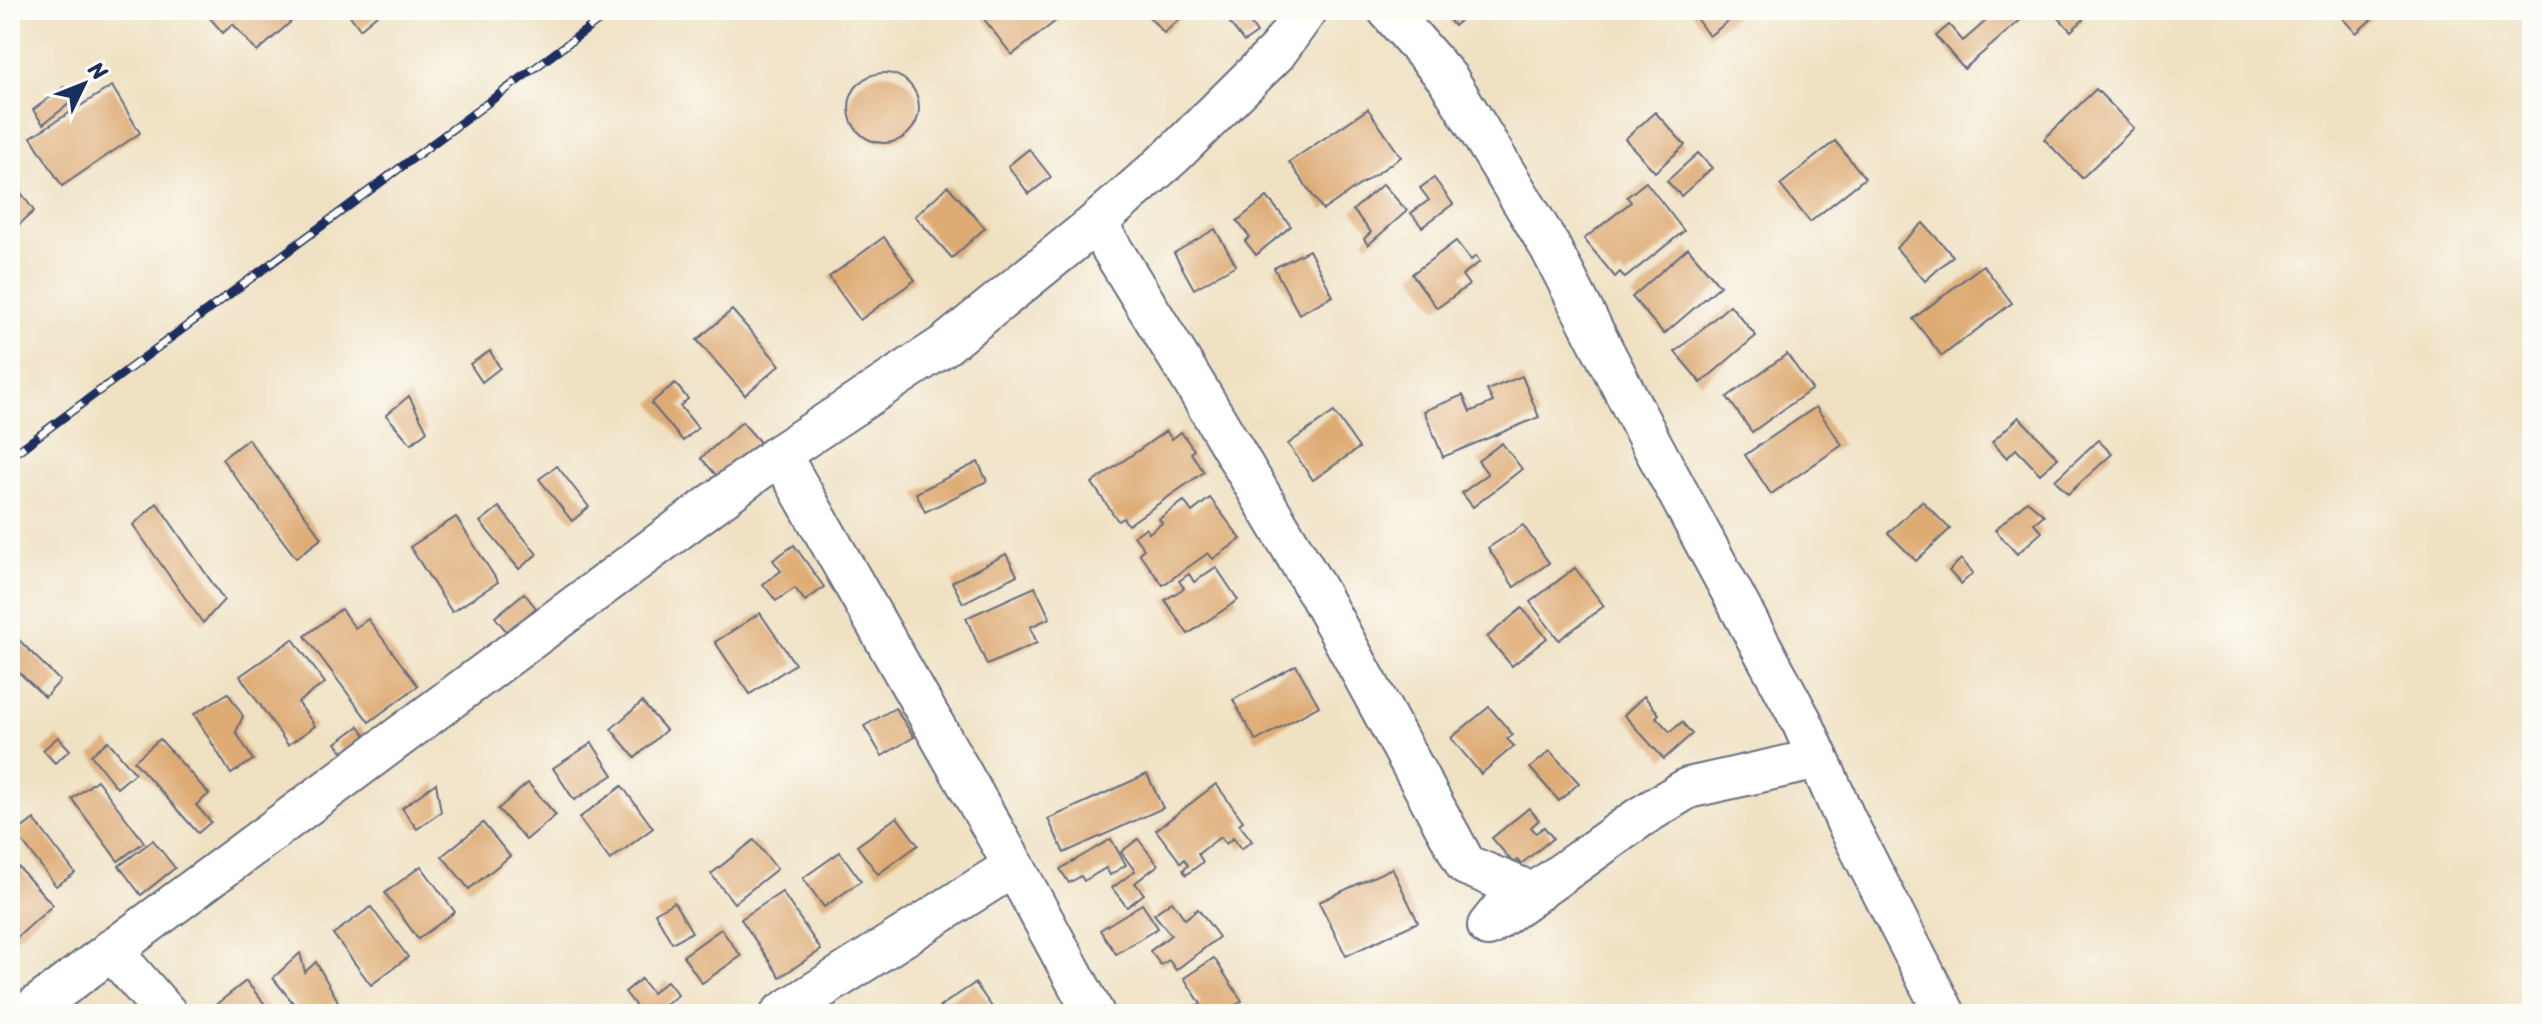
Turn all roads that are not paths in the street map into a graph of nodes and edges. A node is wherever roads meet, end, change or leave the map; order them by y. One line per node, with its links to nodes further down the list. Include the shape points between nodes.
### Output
1 (1307, 10): 3 (street, via 1276,53)
2 (1388, 10): 5 (street, via 1448,79 1550,247)
3 (1096, 223): 4 (street, via 945,345); 5 (street, via 1319,594 1466,865 1519,887 1488,926 1688,788)
4 (780, 454): 6 (street); 7 (street)
5 (1818, 759): 12 (street)
6 (1014, 866): 10 (street); 11 (street)
7 (111, 950): 8 (street); 9 (street)
8 (26, 1014)
9 (167, 1014)
10 (781, 1014)
11 (1094, 1014)
12 (1945, 1014)

